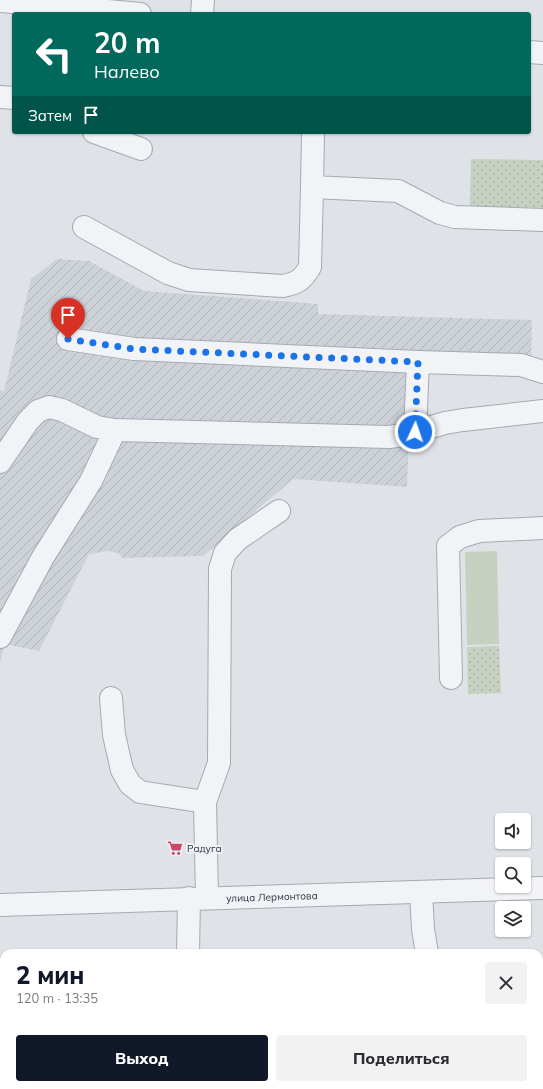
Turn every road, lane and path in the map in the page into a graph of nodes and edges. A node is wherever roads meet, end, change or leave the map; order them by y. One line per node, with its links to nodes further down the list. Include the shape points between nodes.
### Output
1 (203, 0): 5 (street)
2 (0, 1): 3 (street)
3 (57, 10): 4 (street)
4 (98, 12)
5 (202, 12)
6 (531, 52): 7 (street)
7 (543, 53)
8 (0, 97): 9 (street)
9 (12, 98)
10 (100, 134): 12 (street)
11 (313, 134): 13 (street)
12 (141, 149)
13 (312, 187): 14 (street, via 398,191 440,213 455,217); 15 (street, via 310,267 304,277 295,284 283,286 189,280 168,274)
14 (543, 220)
15 (84, 227)
16 (68, 339): 17 (street, via 134,349)
17 (418, 362): 18 (street, via 521,365); 21 (street)
18 (543, 372)
19 (543, 412): 21 (street, via 463,420)
20 (115, 430): 21 (street, via 389,437); 22 (street, via 97,427 62,410 49,407 38,411 28,421); 25 (street, via 91,481 44,556)
21 (415, 432)
22 (0, 462)
23 (279, 511): 28 (street, via 238,540 225,554 220,569 219,763)
24 (543, 528): 26 (street, via 469,533 448,546)
25 (0, 637)
26 (451, 678)
27 (111, 698): 28 (street, via 114,735 122,770 130,784 140,792)
28 (205, 802): 31 (street)
29 (543, 888): 30 (street, улица Лермонтова)
30 (421, 892): 31 (street, улица Лермонтова); 34 (street, via 422,929)
31 (198, 898): 32 (street, улица Лермонтова); 33 (street)
32 (0, 905)
33 (189, 949)
34 (426, 949)

